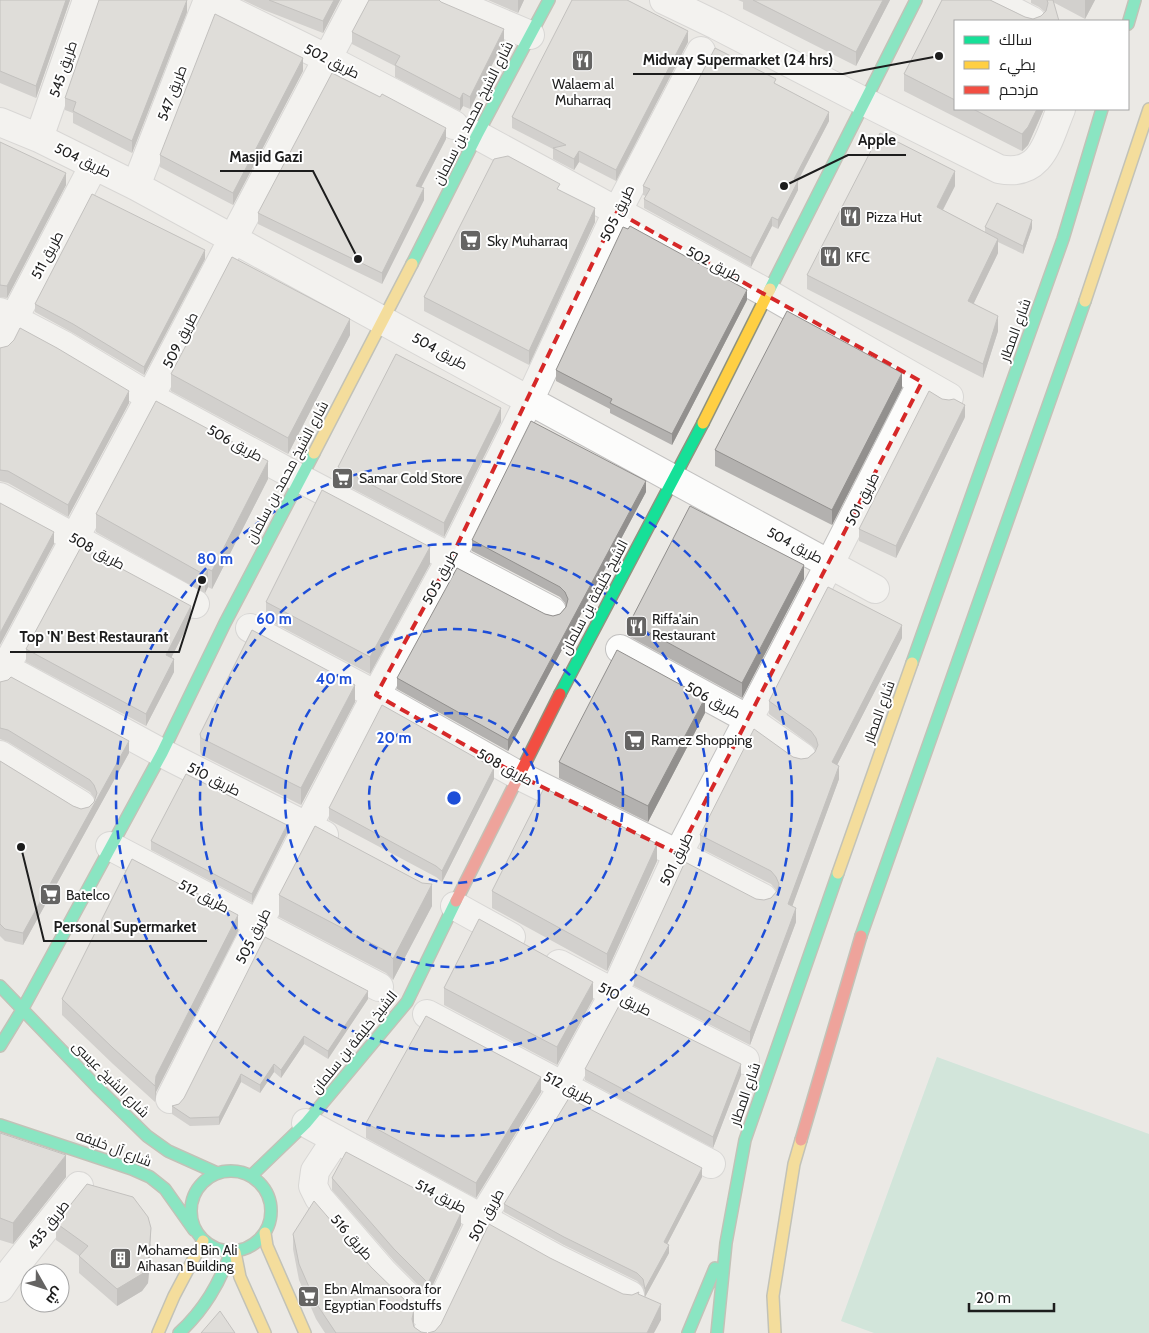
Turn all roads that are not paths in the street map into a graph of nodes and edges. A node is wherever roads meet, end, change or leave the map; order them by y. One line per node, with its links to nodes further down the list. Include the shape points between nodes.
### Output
1 (87, 0): 21 (street, طريق 545)
2 (208, 0): 14 (street, طريق 502); 23 (street, طريق 547)
3 (358, 0): 14 (street, طريق 509)
4 (448, 0): 12 (street)
5 (549, 0): 12 (street, شارع الشيخ محمد بن سلمان)
6 (664, 0): 15 (street)
7 (916, 0): 15 (street, الشيخ خليفة بن سلمان)
8 (992, 0): 10 (street)
9 (1135, 0): 11 (street)
10 (1030, 20)
11 (1129, 21)
12 (530, 35): 20 (street, شارع الشيخ محمد بن سلمان)
13 (701, 51): 24 (street, طريق 505)
14 (328, 59): 20 (street, طريق 502); 25 (street, طريق 509)
15 (865, 102): 17 (street, via 1012,172 1036,162); 26 (street, الشيخ خليفة بن سلمان)
16 (1149, 109): 91 (street, via 1100,259 860,939 794,1164 773,1296)
17 (1061, 110)
18 (1102, 110): 80 (street, شارع المطار, via 1063,239 746,1140)
19 (0, 122): 21 (street, طريق 504)
20 (466, 130): 24 (street, طريق 502); 28 (street, شارع الشيخ محمد بن سلمان)
21 (40, 138): 22 (street, طريق 504)
22 (94, 165): 23 (street, طريق 504); 27 (street, طريق 511)
23 (136, 186): 25 (street, طريق 504)
24 (617, 212): 26 (street, طريق 502); 33 (street, طريق 505)
25 (233, 238): 28 (street, طريق 504); 31 (street, طريق 509)
26 (768, 293): 30 (street, طريق 502); 35 (street, الشيخ خليفة بن سلمان)
27 (7, 316): 29 (street, طريق 511); 31 (street, طريق 506)
28 (384, 321): 33 (street, طريق 504); 34 (street, شارع الشيخ محمد بن سلمان)
29 (0, 345)
30 (922, 382): 32 (street, طريق 502); 39 (street, طريق 501)
31 (150, 397): 34 (street, طريق 506); 37 (street, طريق 509)
32 (949, 397)
33 (529, 401): 35 (street, طريق 504); 38 (street, طريق 505)
34 (301, 478): 38 (street, طريق 506); 48 (street, شارع الشيخ محمد بن سلمان)
35 (674, 480): 39 (street, طريق 504); 51 (street, الشيخ خليفة بن سلمان)
36 (0, 497): 37 (street, طريق 508)
37 (74, 538): 41 (street, طريق 508); 45 (street, طريق 509)
38 (451, 558): 42 (street, طريق 506); 46 (street, طريق 505)
39 (830, 564): 40 (street, طريق 504); 47 (street, طريق 501)
40 (875, 589)
41 (195, 604)
42 (552, 611)
43 (250, 628): 46 (street, طريق 508)
44 (620, 649): 47 (street, طريق 506)
45 (2, 671): 48 (street, طريق 510)
46 (376, 695): 51 (street, طريق 508); 53 (street, طريق 505)
47 (748, 719): 50 (street, طريق 506); 56 (street, طريق 501)
48 (162, 753): 53 (street, طريق 510); 55 (street, شارع الشيخ محمد بن سلمان)
49 (0, 755): 52 (street)
50 (802, 757)
51 (518, 775): 56 (street, طريق 508); 58 (street, الشيخ خليفة بن سلمان)
52 (81, 805)
53 (308, 826): 54 (street, طريق 510); 59 (street, طريق 505)
54 (342, 845)
55 (110, 846): 59 (street, طريق 512); 63 (street, شارع الشيخ محمد بن سلمان)
56 (678, 854): 57 (street, طريق 508); 62 (street, طريق 501)
57 (763, 898)
58 (455, 906): 62 (street, طريق 510); 69 (street, الشيخ خليفة بن سلمان, via 407,1002)
59 (259, 925): 61 (street, طريق 512); 68 (street, طريق 505)
60 (0, 986): 63 (street, شارع الشيخ عيسى)
61 (379, 987)
62 (614, 993): 66 (street, طريق 510); 67 (street, طريق 501)
63 (22, 1010): 65 (street, شارع الشيخ محمد بن سلمان); 73 (street, شارع الشيخ عيسى, via 147,1136 168,1151)
64 (427, 1014): 67 (street, طريق 512)
65 (0, 1046)
66 (745, 1060)
67 (564, 1085): 72 (street, طريق 512); 76 (street, طريق 501)
68 (170, 1099)
69 (306, 1123): 71 (street, طريق 514); 74 (street, الشيخ خليفة بن سلمان)
70 (0, 1125): 77 (street, شارع آل خليفه, via 150,1177 165,1189)
71 (336, 1139): 76 (street, طريق 514); 84 (street, طريق 516, via 315,1171 313,1186 319,1198)
72 (711, 1164)
73 (217, 1173): 74 (street, via 240,1171); 77 (street, via 202,1182 192,1197 190,1214)
74 (251, 1176): 78 (street, via 263,1186 270,1201 271,1218)
75 (79, 1186): 82 (street, طريق 435)
76 (482, 1218): 83 (street, طريق 514); 84 (street, طريق 501)
77 (195, 1231): 79 (street)
78 (265, 1233): 81 (street, via 256,1243); 88 (street)
79 (203, 1241): 81 (street, via 215,1249); 85 (street)
80 (726, 1243): 89 (street); 90 (street, شارع المطار)
81 (233, 1252): 86 (street, via 210,1300); 87 (street, via 240,1277)
82 (0, 1288)
83 (630, 1295)
84 (430, 1327)
85 (158, 1333)
86 (179, 1333)
87 (265, 1333)
88 (304, 1333)
89 (688, 1333)
90 (717, 1333)
91 (775, 1333)

